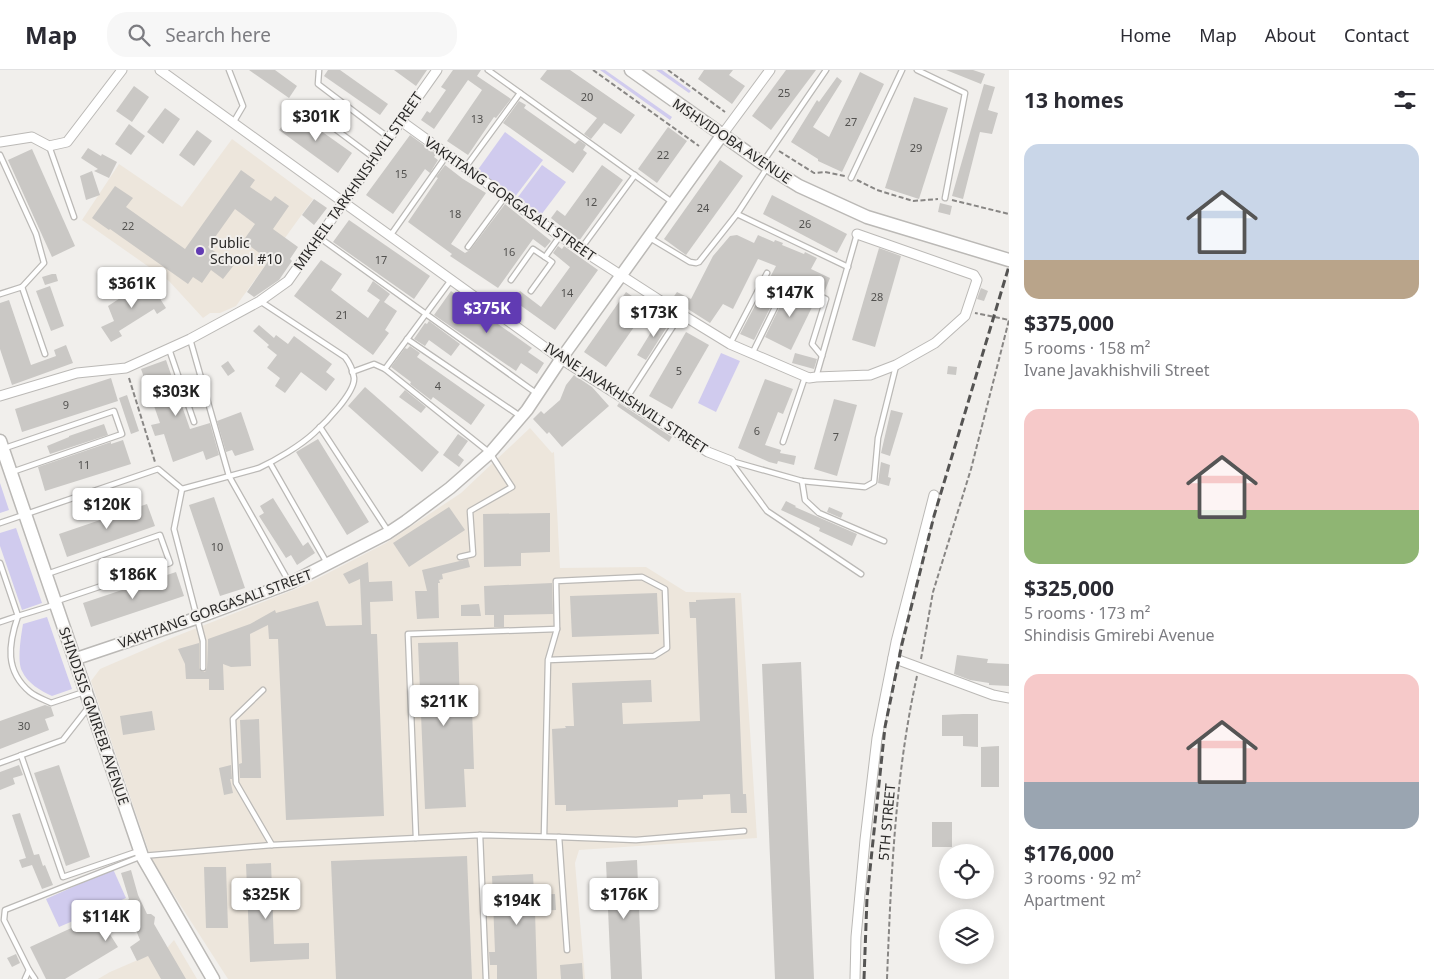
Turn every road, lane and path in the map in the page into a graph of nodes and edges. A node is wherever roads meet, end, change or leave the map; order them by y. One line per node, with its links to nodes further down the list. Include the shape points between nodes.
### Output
1 (122, 70): 22 (street, via 67,142)
2 (160, 70): 18 (street, IVANE JAVAKHISHVILI STREET)
3 (229, 70): 18 (lane, via 243,106)
4 (320, 70): 20 (lane, via 318,84)
5 (437, 70): 17 (street, MIKHEIL TARKHNISHVILI STREET)
6 (593, 70): 23 (path)
7 (631, 70): 19 (main road, MSHVIDOBA AVENUE)
8 (668, 70): 16 (path)
9 (770, 70): 19 (street, VAKHTANG GORGASALI STREET)
10 (826, 70): 27 (lane)
11 (902, 70): 30 (lane)
12 (917, 70): 32 (lane, via 965,93)
13 (492, 71): 14 (lane)
14 (520, 93): 28 (lane); 29 (lane)
15 (307, 108): 26 (lane)
16 (725, 112)
17 (401, 121): 20 (street, MIKHEIL TARKHNISHVILI STREET); 24 (street, VAKHTANG GORGASALI STREET)
18 (233, 123): 33 (street, IVANE JAVAKHISHVILI STREET)
19 (722, 135): 27 (main road, MSHVIDOBA AVENUE); 34 (street, VAKHTANG GORGASALI STREET)
20 (389, 138): 26 (street, MIKHEIL TARKHNISHVILI STREET)
21 (0, 142): 22 (street, via 32,137)
22 (48, 146): 37 (lane)
23 (699, 146)
24 (447, 154): 28 (street, VAKHTANG GORGASALI STREET); 39 (lane)
25 (0, 155): 52 (lane, via 36,234 44,263)
26 (374, 158): 33 (street, MIKHEIL TARKHNISHVILI STREET)
27 (765, 165): 35 (lane); 46 (main road, MSHVIDOBA AVENUE, via 799,186 867,217)
28 (465, 168): 31 (street, VAKHTANG GORGASALI STREET)
29 (635, 175): 34 (lane); 44 (lane)
30 (851, 178)
31 (505, 197): 40 (street, VAKHTANG GORGASALI STREET); 43 (lane)
32 (945, 198): 36 (path)
33 (344, 201): 39 (street, IVANE JAVAKHISHVILI STREET); 42 (street, MIKHEIL TARKHNISHVILI STREET)
34 (673, 203): 41 (street, VAKHTANG GORGASALI STREET)
35 (737, 214): 41 (lane, via 696,263); 47 (lane)
36 (1009, 214)
37 (74, 217)
38 (857, 234): 47 (lane); 58 (street, VAKHTANG GORGASALI STREET, via 974,275 977,280)
39 (390, 236): 50 (street, IVANE JAVAKHISHVILI STREET)
40 (560, 236): 44 (street, VAKHTANG GORGASALI STREET); 45 (lane)
41 (648, 237): 49 (street, VAKHTANG GORGASALI STREET)
42 (320, 238): 55 (street, MIKHEIL TARKHNISHVILI STREET, via 288,281); 56 (lane)
43 (468, 247)
44 (580, 250): 49 (street, VAKHTANG GORGASALI STREET)
45 (545, 257): 51 (lane, via 533,249); 53 (lane, via 552,262)
46 (1004, 259)
47 (848, 267): 65 (lane)
48 (767, 273): 61 (lane)
49 (620, 275): 57 (street, VAKHTANG GORGASALI STREET); 66 (street, VAKHTANG GORGASALI STREET)
50 (451, 280): 56 (lane); 66 (street, IVANE JAVAKHISHVILI STREET)
51 (511, 280)
52 (22, 287): 54 (lane); 63 (lane)
53 (531, 291)
54 (0, 294)
55 (260, 301): 59 (street, MIKHEIL TARKHNISHVILI STREET); 70 (lane, via 345,357)
56 (426, 314): 60 (lane); 73 (lane)
57 (681, 314): 61 (street, VAKHTANG GORGASALI STREET); 75 (lane)
58 (965, 316): 67 (street, VAKHTANG GORGASALI STREET, via 935,343); 109 (path, 5TH STREET, via 976,312 1009,320 971,469 933,592)
59 (190, 339): 62 (street, MIKHEIL TARKHNISHVILI STREET); 86 (lane)
60 (407, 339): 69 (lane); 76 (lane)
61 (730, 344): 64 (street, VAKHTANG GORGASALI STREET)
62 (170, 349): 68 (street, MIKHEIL TARKHNISHVILI STREET); 77 (lane)
63 (45, 354)
64 (751, 354): 65 (lane, via 788,281 826,298 812,344); 72 (street, VAKHTANG GORGASALI STREET)
65 (822, 356): 71 (lane)
66 (561, 359): 73 (street, VAKHTANG GORGASALI STREET); 75 (street, IVANE JAVAKHISHVILI STREET)
67 (896, 365): 71 (street, VAKHTANG GORGASALI STREET, via 870,375); 87 (lane, IVANE JAVAKHISHVILI STREET, via 878,438 874,482 865,487)
68 (126, 368): 74 (street, MIKHEIL TARKHNISHVILI STREET, via 77,373); 84 (path)
69 (385, 369): 70 (lane, via 374,364); 81 (lane)
70 (352, 372): 78 (lane, via 354,379 350,392)
71 (816, 376): 72 (street, VAKHTANG GORGASALI STREET)
72 (805, 377): 79 (lane)
73 (538, 394): 76 (street, VAKHTANG GORGASALI STREET)
74 (0, 396)
75 (626, 399): 82 (street, IVANE JAVAKHISHVILI STREET, via 708,452)
76 (521, 417): 81 (street, VAKHTANG GORGASALI STREET)
77 (194, 422)
78 (320, 427): 83 (lane); 92 (lane)
79 (783, 442)
80 (1, 445): 85 (main road, SHINDISIS GMIREBI AVENUE); 85 (lane, via 114,411 122,434)
81 (490, 454): 92 (street, VAKHTANG GORGASALI STREET, via 406,522); 94 (lane, via 512,487 470,511 473,554)
82 (731, 460): 87 (lane, IVANE JAVAKHISHVILI STREET); 97 (lane, via 767,512)
83 (270, 463): 86 (lane); 96 (lane)
84 (158, 470): 88 (lane); 90 (lane)
85 (11, 473): 90 (main road, SHINDISIS GMIREBI AVENUE)
86 (229, 476): 88 (lane); 99 (lane)
87 (802, 481): 93 (lane, via 805,500 819,513)
88 (182, 489): 102 (lane, via 174,529)
89 (934, 494): 105 (street)
90 (25, 514): 91 (lane); 98 (main road, SHINDISIS GMIREBI AVENUE)
91 (0, 523)
92 (388, 532): 96 (street, VAKHTANG GORGASALI STREET)
93 (884, 541)
94 (460, 557)
95 (0, 562): 101 (lane)
96 (328, 565): 99 (street, VAKHTANG GORGASALI STREET)
97 (861, 574)
98 (46, 575): 100 (main road, SHINDISIS GMIREBI AVENUE); 100 (lane, via 160,535 170,563)
99 (290, 584): 102 (street, VAKHTANG GORGASALI STREET)
100 (55, 603): 101 (lane); 106 (main road, SHINDISIS GMIREBI AVENUE)
101 (18, 616): 103 (lane); 111 (lane, via 11,637 15,676 31,693 51,703)
102 (197, 618): 106 (street, VAKHTANG GORGASALI STREET); 108 (lane, via 203,641)
103 (0, 622)
104 (557, 629): 107 (lane); 107 (lane, via 556,581 642,576 665,589 666,648 654,656); 120 (lane, via 408,634)
105 (893, 658): 109 (street); 129 (street, via 877,738 856,937)
106 (75, 660): 111 (main road, SHINDISIS GMIREBI AVENUE)
107 (548, 660): 118 (lane)
108 (202, 668)
109 (919, 668): 112 (street); 130 (path, 5TH STREET, via 908,718 897,805)
110 (263, 690): 121 (lane, via 233,719 236,782)
111 (86, 692): 113 (main road, SHINDISIS GMIREBI AVENUE)
112 (1009, 698)
113 (90, 705): 114 (lane, via 62,740); 122 (main road, SHINDISIS GMIREBI AVENUE)
114 (21, 755): 115 (lane); 122 (lane, via 63,877)
115 (0, 763)
116 (744, 831): 119 (lane, via 636,840)
117 (480, 835): 118 (lane); 120 (lane); 128 (lane)
118 (544, 836): 119 (lane)
119 (559, 837): 123 (lane)
120 (416, 838): 121 (lane)
121 (272, 845): 122 (lane)
122 (141, 853): 124 (lane, via 5,910 4,920); 127 (main road, SHINDISIS GMIREBI AVENUE)
123 (567, 950)
124 (29, 970): 125 (lane); 126 (lane)
125 (25, 979)
126 (35, 979)
127 (213, 979)
128 (486, 979)
129 (855, 979)
130 (886, 979)

